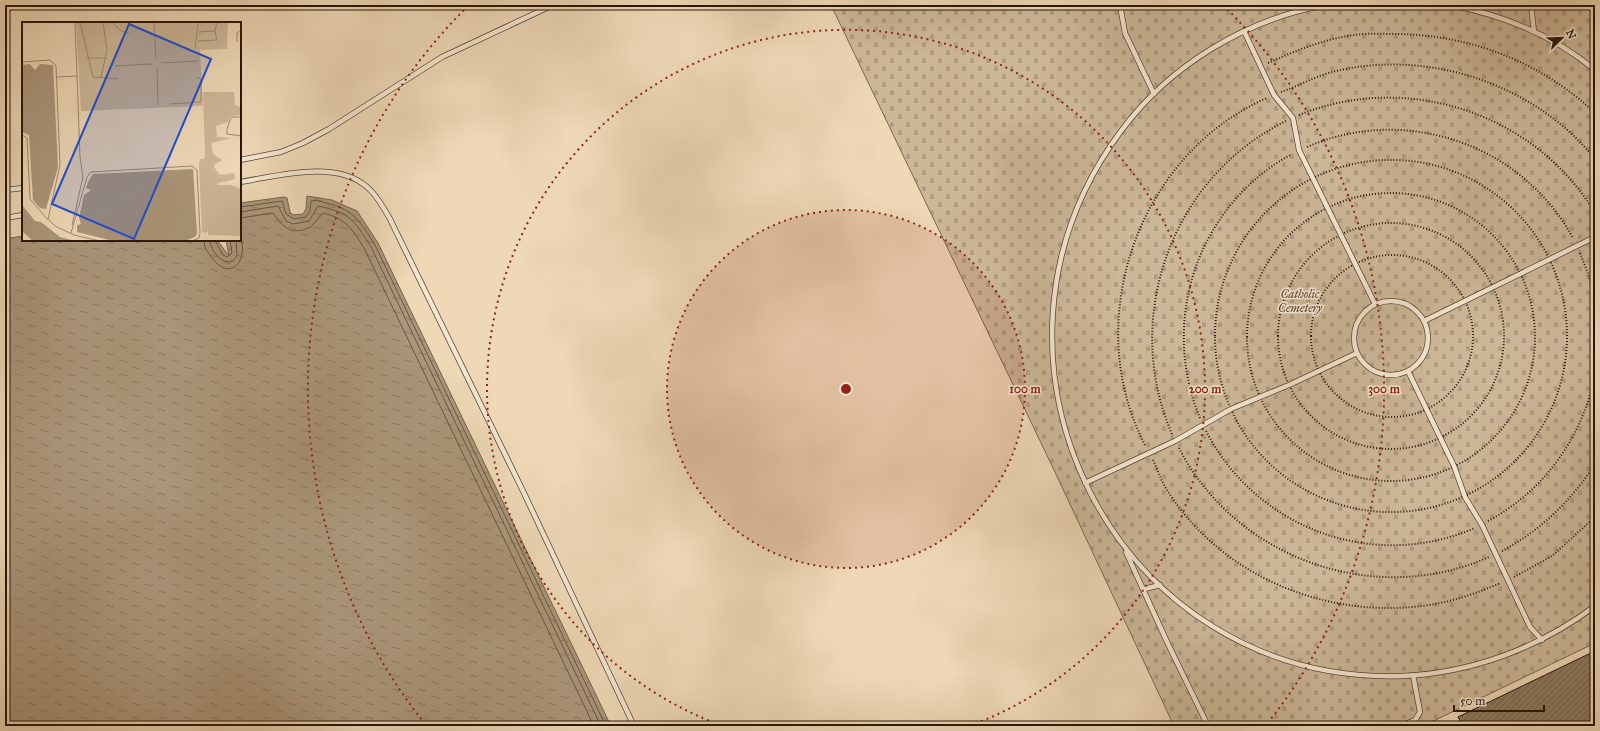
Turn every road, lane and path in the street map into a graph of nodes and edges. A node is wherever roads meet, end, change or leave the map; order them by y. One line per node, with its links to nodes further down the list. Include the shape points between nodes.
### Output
1 (553, 5): 16 (lane, via 442,57 303,144 281,152)
2 (1120, 5): 10 (lane, via 1125,32)
3 (1325, 5): 6 (lane, via 1291,13)
4 (1451, 5): 7 (lane, via 1488,14)
5 (1531, 5): 7 (lane)
6 (1244, 31): 8 (lane); 10 (lane, via 1196,59)
7 (1534, 32): 9 (lane)
8 (1261, 67): 11 (lane); 12 (path, via 1296,51 1353,35 1426,35 1458,40 1513,57 1570,93)
9 (1595, 70)
10 (1154, 94): 50 (lane, via 1113,142 1091,178 1067,236 1057,277 1052,319 1055,383 1069,444)
11 (1274, 95): 13 (lane); 15 (path, via 1330,72 1343,70 1390,65 1449,70 1488,81 1524,100 1567,130); 47 (path, via 1222,124 1198,145 1158,194 1135,238 1120,294 1117,345 1128,402)
12 (1595, 113)
13 (1293, 118): 14 (lane); 22 (path, via 1333,104 1375,98 1417,99 1459,107 1498,123 1534,145 1566,174); 46 (path, via 1250,143 1213,176 1184,216 1165,257 1154,300 1152,344 1158,394)
14 (1299, 150): 17 (lane); 27 (path, via 1331,138 1370,130 1416,131 1450,138 1497,159 1525,179 1549,203); 44 (path, via 1267,170 1238,195 1215,225 1198,259 1187,295 1183,333 1187,378)
15 (1595, 159)
16 (241, 160)
17 (1313, 178): 21 (lane); 28 (path, via 1350,164 1383,160 1410,160 1448,169 1467,177 1501,198 1529,226); 42 (path, via 1284,195 1260,218 1240,246 1225,276 1217,309 1215,343 1220,376)
18 (241, 182): 62 (lane, via 329,171 354,178 378,199 523,491)
19 (22, 188): 20 (lane)
20 (5, 190)
21 (1327, 207): 25 (lane); 30 (path, via 1360,196 1387,193 1434,200 1465,214 1482,226 1505,251); 41 (path, via 1311,216 1283,241 1262,271 1255,288 1249,312 1247,343)
22 (1595, 212)
23 (22, 215): 24 (lane)
24 (5, 218)
25 (1341, 235): 29 (lane); 31 (path, via 1372,225 1388,223 1404,224 1435,232 1467,253 1485,273); 40 (path, via 1304,264 1294,278 1282,307 1278,339 1283,370)
26 (1595, 237): 27 (lane)
27 (1577, 247): 28 (lane); 33 (path, via 1589,276)
28 (1550, 260): 30 (lane); 51 (path, via 1563,296 1567,328 1566,359 1557,396 1540,431 1521,456 1497,478)
29 (1355, 264): 32 (path, via 1368,258 1397,255 1424,262 1448,278); 34 (lane); 37 (path, via 1329,285 1314,315 1312,344)
30 (1520, 274): 31 (lane); 49 (path, via 1530,301 1534,329 1533,357 1526,384 1514,410 1498,432 1478,452)
31 (1493, 287): 32 (lane); 45 (path, via 1504,327 1503,354 1498,374 1489,393 1473,415 1451,433)
32 (1465, 301): 35 (lane); 43 (path, via 1473,328 1471,356 1466,370 1450,394)
33 (1595, 302)
34 (1375, 304): 35 (lane, via 1403,302 1415,310); 36 (lane, via 1364,312 1356,325 1354,339)
35 (1424, 321): 38 (lane, via 1428,335 1426,349 1419,362)
36 (1357, 353): 37 (lane); 38 (lane, via 1365,364 1376,372 1395,375)
37 (1319, 371): 40 (lane); 43 (path, via 1333,392 1353,407 1365,412 1390,417)
38 (1408, 371): 43 (lane)
39 (1595, 374): 53 (path, via 1578,427 1554,467 1521,500)
40 (1289, 385): 41 (lane); 45 (path, via 1298,401 1322,426 1353,443 1370,448 1400,449)
41 (1260, 397): 42 (lane); 49 (path, via 1276,423 1297,446 1322,463 1343,472 1365,478 1395,481 1425,477)
42 (1231, 408): 44 (lane); 51 (path, via 1252,444 1271,465 1299,486 1330,501 1356,509 1397,513 1425,510)
43 (1426, 410): 45 (lane)
44 (1203, 426): 46 (lane); 53 (path, via 1229,468 1252,492 1278,512 1322,534 1354,542 1403,545 1435,541)
45 (1439, 439): 49 (lane)
46 (1175, 441): 47 (lane); 55 (path, via 1201,483 1234,519 1274,547 1320,567 1368,576 1406,577 1449,571)
47 (1149, 453): 50 (lane); 56 (path, via 1166,489 1178,506 1217,548 1265,579 1306,595 1367,608 1404,608 1447,602)
48 (1595, 464): 55 (path, via 1573,494 1554,514 1532,532)
49 (1454, 466): 51 (lane)
50 (1085, 483): 54 (lane, via 1096,505)
51 (1465, 497): 53 (lane)
52 (1595, 517): 56 (path, via 1552,556)
53 (1482, 525): 55 (lane)
54 (1123, 545): 57 (lane); 58 (lane)
55 (1496, 554): 56 (lane)
56 (1508, 580): 60 (lane, via 1530,627)
57 (1160, 585): 58 (lane); 61 (lane, via 1177,601 1215,627 1277,657 1344,673)
58 (1144, 589): 63 (lane)
59 (1595, 606): 60 (lane)
60 (1542, 640): 61 (lane, via 1479,664)
61 (1413, 675): 64 (lane, via 1420,712 1415,720)
62 (634, 726)
63 (1208, 726)
64 (1401, 726)

